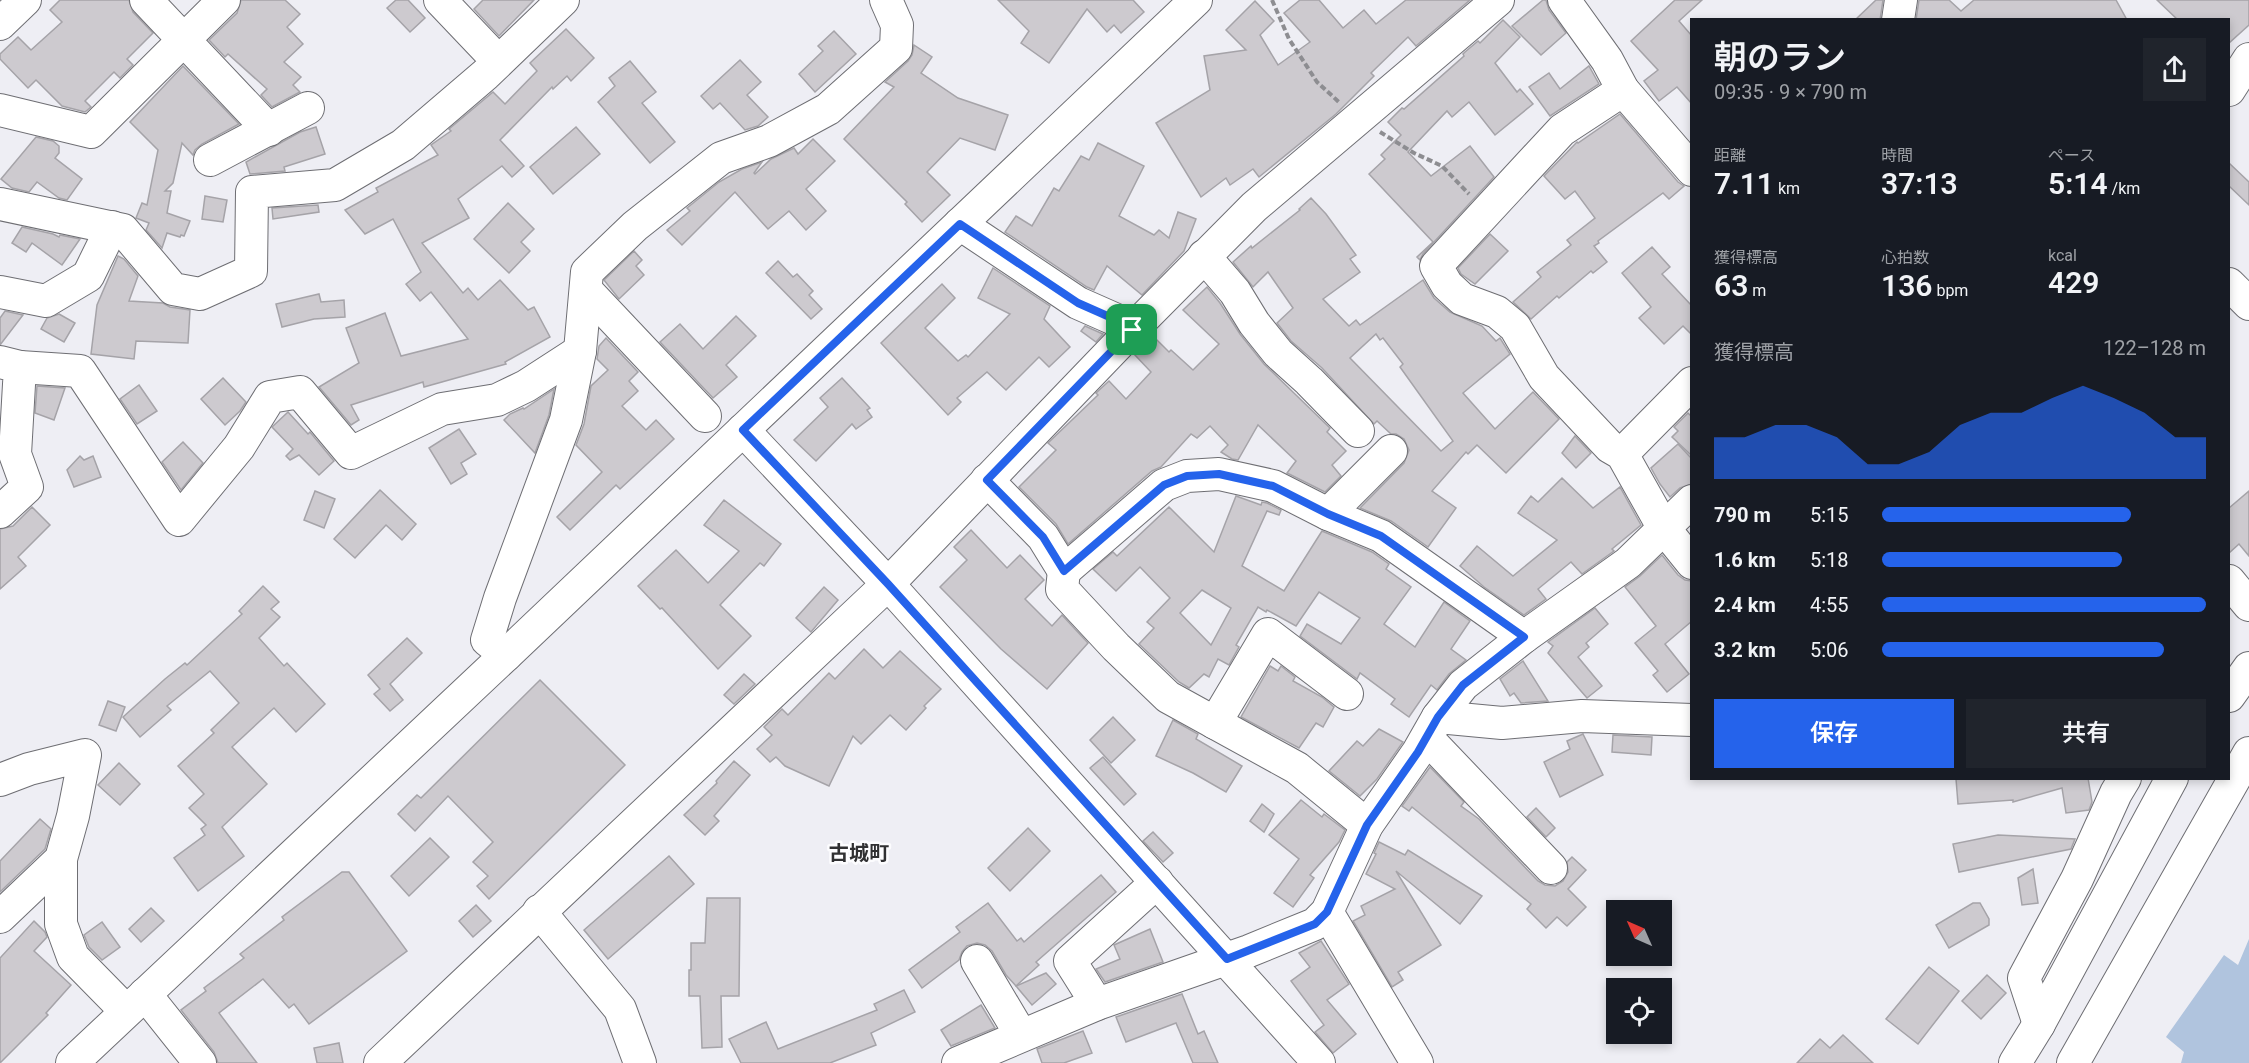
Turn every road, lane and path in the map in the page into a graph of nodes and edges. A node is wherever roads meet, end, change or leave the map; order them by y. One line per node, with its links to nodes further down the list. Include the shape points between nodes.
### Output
1 (25, 0): 13 (street)
2 (146, 0): 14 (street)
3 (224, 0): 14 (street)
4 (440, 0): 16 (street)
5 (563, 0): 16 (street)
6 (886, 0): 31 (street, via 897,25 896,48 828,109 769,141 721,158 635,226 587,272)
7 (1196, 0): 27 (street)
8 (1272, 0): 21 (path, via 1289,39 1317,82)
9 (1498, 0): 21 (street)
10 (1563, 0): 18 (street, via 1607,60)
11 (1901, 0): 12 (street)
12 (1898, 18)
13 (0, 24)
14 (184, 38): 20 (street, via 91,132); 22 (street)
15 (2249, 59): 17 (street)
16 (498, 61): 28 (street, via 403,145 335,185 252,192 251,271 200,294 173,289 123,230)
17 (2230, 88)
18 (1623, 90): 24 (street); 26 (street, via 1562,130)
19 (308, 108): 22 (street)
20 (0, 110)
21 (1359, 120): 26 (path, via 1442,166 1474,199); 29 (street, via 1254,207)
22 (269, 130): 23 (street)
23 (210, 160)
24 (1690, 168)
25 (0, 204): 28 (street)
26 (1482, 216): 42 (street, via 1436,266 1446,285 1462,299 1497,312 1515,327 1544,377 1610,447)
27 (960, 224): 34 (street, via 1078,303); 39 (street)
28 (112, 227): 32 (street, via 88,276 46,301)
29 (1204, 256): 34 (street); 40 (street, via 1278,353)
30 (2230, 285): 33 (street)
31 (586, 290): 35 (street); 38 (street)
32 (0, 292)
33 (2249, 304)
34 (1132, 330): 43 (street)
35 (580, 351): 36 (street, via 497,400 442,409 351,453 300,392 270,398 239,447 179,520 80,371); 54 (street, via 566,420 487,640)
36 (10, 364): 45 (street, via 15,454 27,487)
37 (1690, 385): 42 (street)
38 (705, 416)
39 (743, 430): 51 (street); 54 (street)
40 (1358, 431)
41 (1391, 451): 46 (street)
42 (1622, 454): 47 (street)
43 (987, 480): 49 (street, via 1043,537); 51 (street)
44 (1690, 503): 47 (street)
45 (0, 512)
46 (1328, 514): 49 (street, via 1273,486 1219,474 1187,476 1164,485); 53 (street, via 1381,536)
47 (1663, 527): 48 (street); 53 (street, via 1628,563)
48 (1690, 561)
49 (1064, 571): 59 (street, via 1062,589 1116,647 1168,697)
50 (2230, 582): 52 (street)
51 (888, 584): 68 (street); 69 (street)
52 (2249, 605)
53 (1524, 637): 60 (street, via 1463,685)
54 (506, 655): 74 (street)
55 (2249, 668): 57 (street)
56 (1347, 694): 59 (street, via 1268,634)
57 (2230, 695)
58 (1690, 720): 60 (street, via 1582,716)
59 (1215, 723): 65 (street, via 1297,768)
60 (1432, 727): 65 (street); 67 (street)
61 (2249, 753): 86 (street)
62 (0, 780): 66 (street, via 85,755)
63 (2171, 780): 76 (street)
64 (2126, 783): 76 (street, via 2024,978)
65 (1367, 825): 70 (street)
66 (61, 859): 71 (street); 74 (street, via 61,924 73,957)
67 (1551, 868)
68 (1157, 882): 72 (street); 75 (street, via 1070,961)
69 (539, 911): 80 (street); 81 (street, via 620,1009)
70 (1327, 912): 72 (street, via 1315,924); 84 (street)
71 (0, 916)
72 (1227, 959): 75 (street); 83 (street)
73 (977, 961): 77 (street)
74 (136, 1003): 78 (street); 79 (street)
75 (1096, 1004): 77 (street)
76 (2039, 1024): 85 (street)
77 (1021, 1035): 82 (street)
78 (72, 1063)
79 (200, 1063)
80 (380, 1063)
81 (640, 1063)
82 (958, 1063)
83 (1319, 1063)
84 (1417, 1063)
85 (2015, 1063)
86 (2073, 1063)

